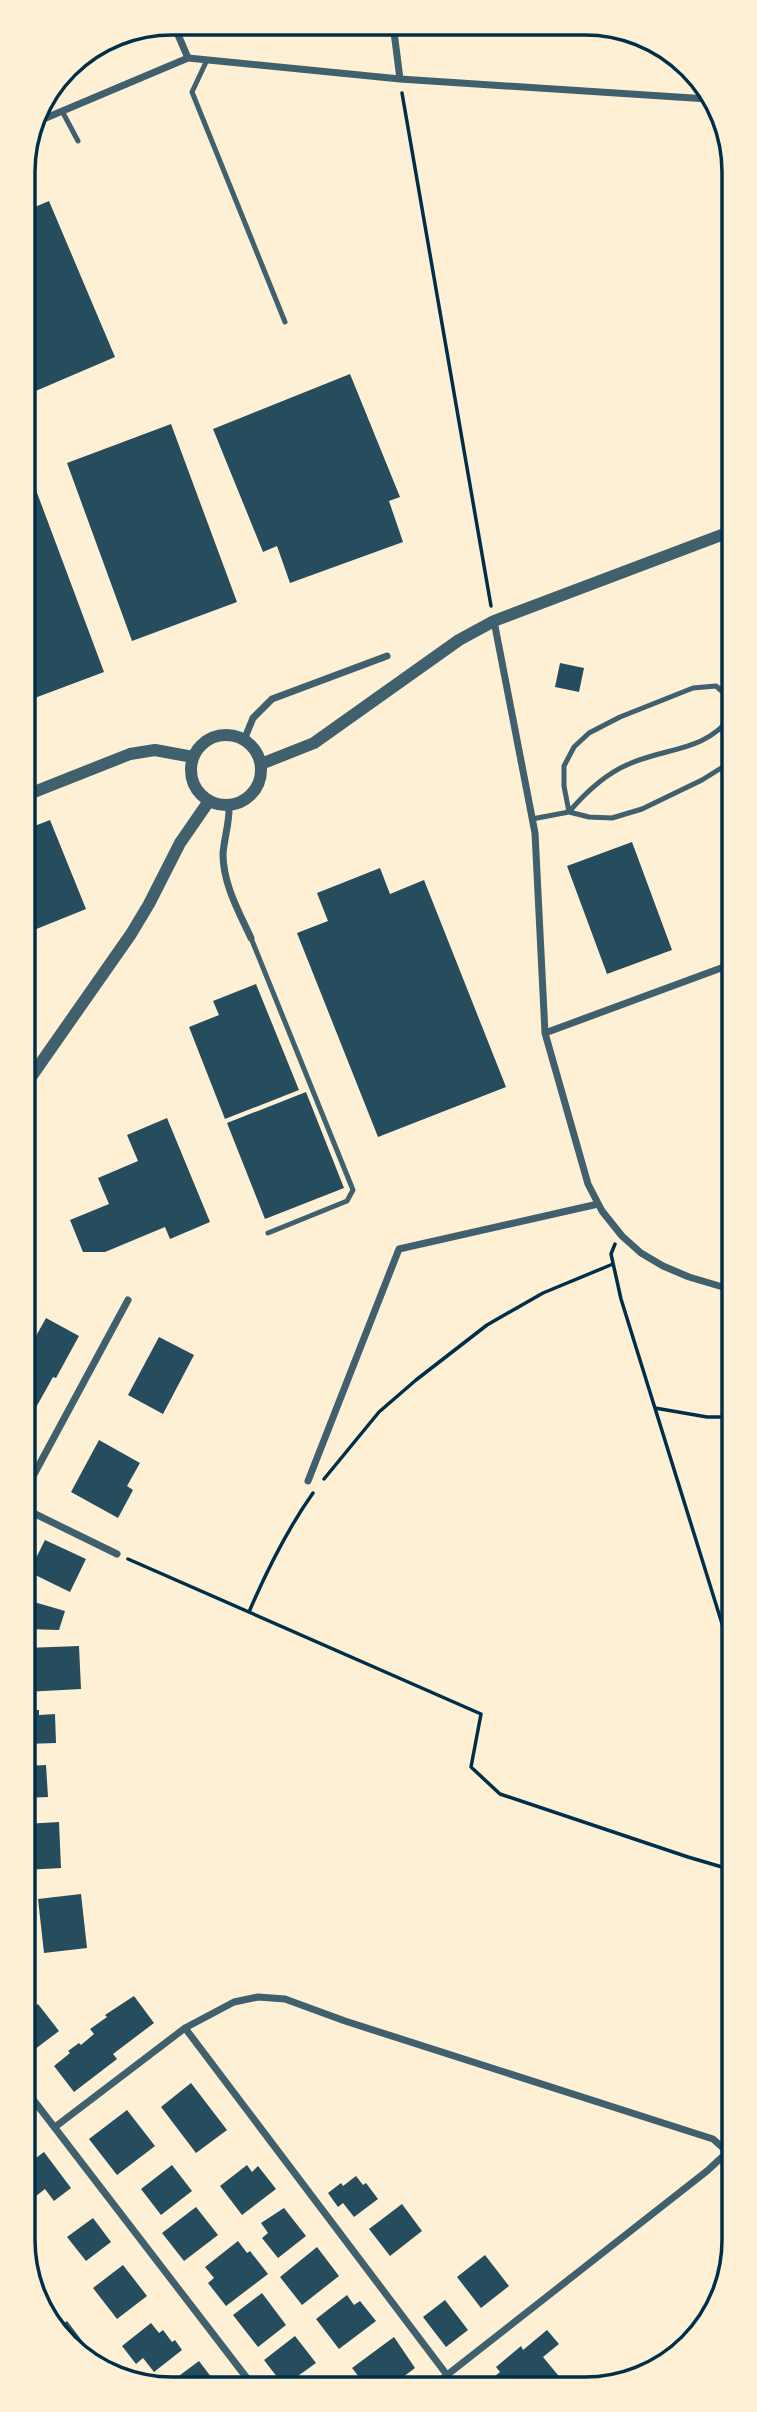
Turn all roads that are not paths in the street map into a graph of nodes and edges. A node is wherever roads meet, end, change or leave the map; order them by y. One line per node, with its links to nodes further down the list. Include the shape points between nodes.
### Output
1 (178, 35): 3 (street)
2 (394, 35): 5 (street)
3 (188, 58): 4 (street); 7 (street)
4 (207, 60): 5 (street); 10 (lane, via 192,92)
5 (400, 79): 6 (street)
6 (700, 99)
7 (62, 111): 8 (street); 9 (lane)
8 (46, 118)
9 (78, 141)
10 (285, 322)
11 (722, 535): 12 (street)
12 (494, 621): 18 (street, via 459,640 314,743); 24 (street)
13 (387, 656): 16 (street, via 272,699 253,718)
14 (722, 691): 23 (lane, via 716,686 694,688 589,733 574,747 564,766)
15 (722, 727): 23 (lane, via 701,743 612,772)
16 (244, 740): 17 (street, via 217,737 203,744); 18 (street)
17 (194, 757): 20 (street, via 155,750 130,754); 21 (street, via 193,782)
18 (261, 764): 22 (street, via 253,793)
19 (722, 768): 23 (lane, via 612,818)
20 (35, 792)
21 (209, 801): 22 (street); 28 (street, via 180,842 131,934)
22 (229, 805): 25 (street, via 223,863)
23 (569, 812): 24 (lane)
24 (533, 819): 27 (street)
25 (251, 938): 30 (lane, via 353,1190 348,1201)
26 (722, 968): 27 (street)
27 (545, 1033): 29 (street, via 588,1184)
28 (35, 1071)
29 (598, 1204): 31 (street, via 641,1253 688,1277); 34 (street, via 399,1249)
30 (268, 1233)
31 (722, 1287)
32 (128, 1300): 33 (street)
33 (35, 1472)
34 (308, 1481)
35 (35, 1514): 36 (street)
36 (117, 1554)
37 (185, 2028): 39 (street); 40 (street, via 234,2002 258,1997 285,1999 713,2139); 42 (street)
38 (35, 2102): 39 (street)
39 (55, 2127): 43 (street)
40 (722, 2147)
41 (722, 2161): 42 (street)
42 (447, 2375): 44 (street)
43 (246, 2377)
44 (444, 2377)

